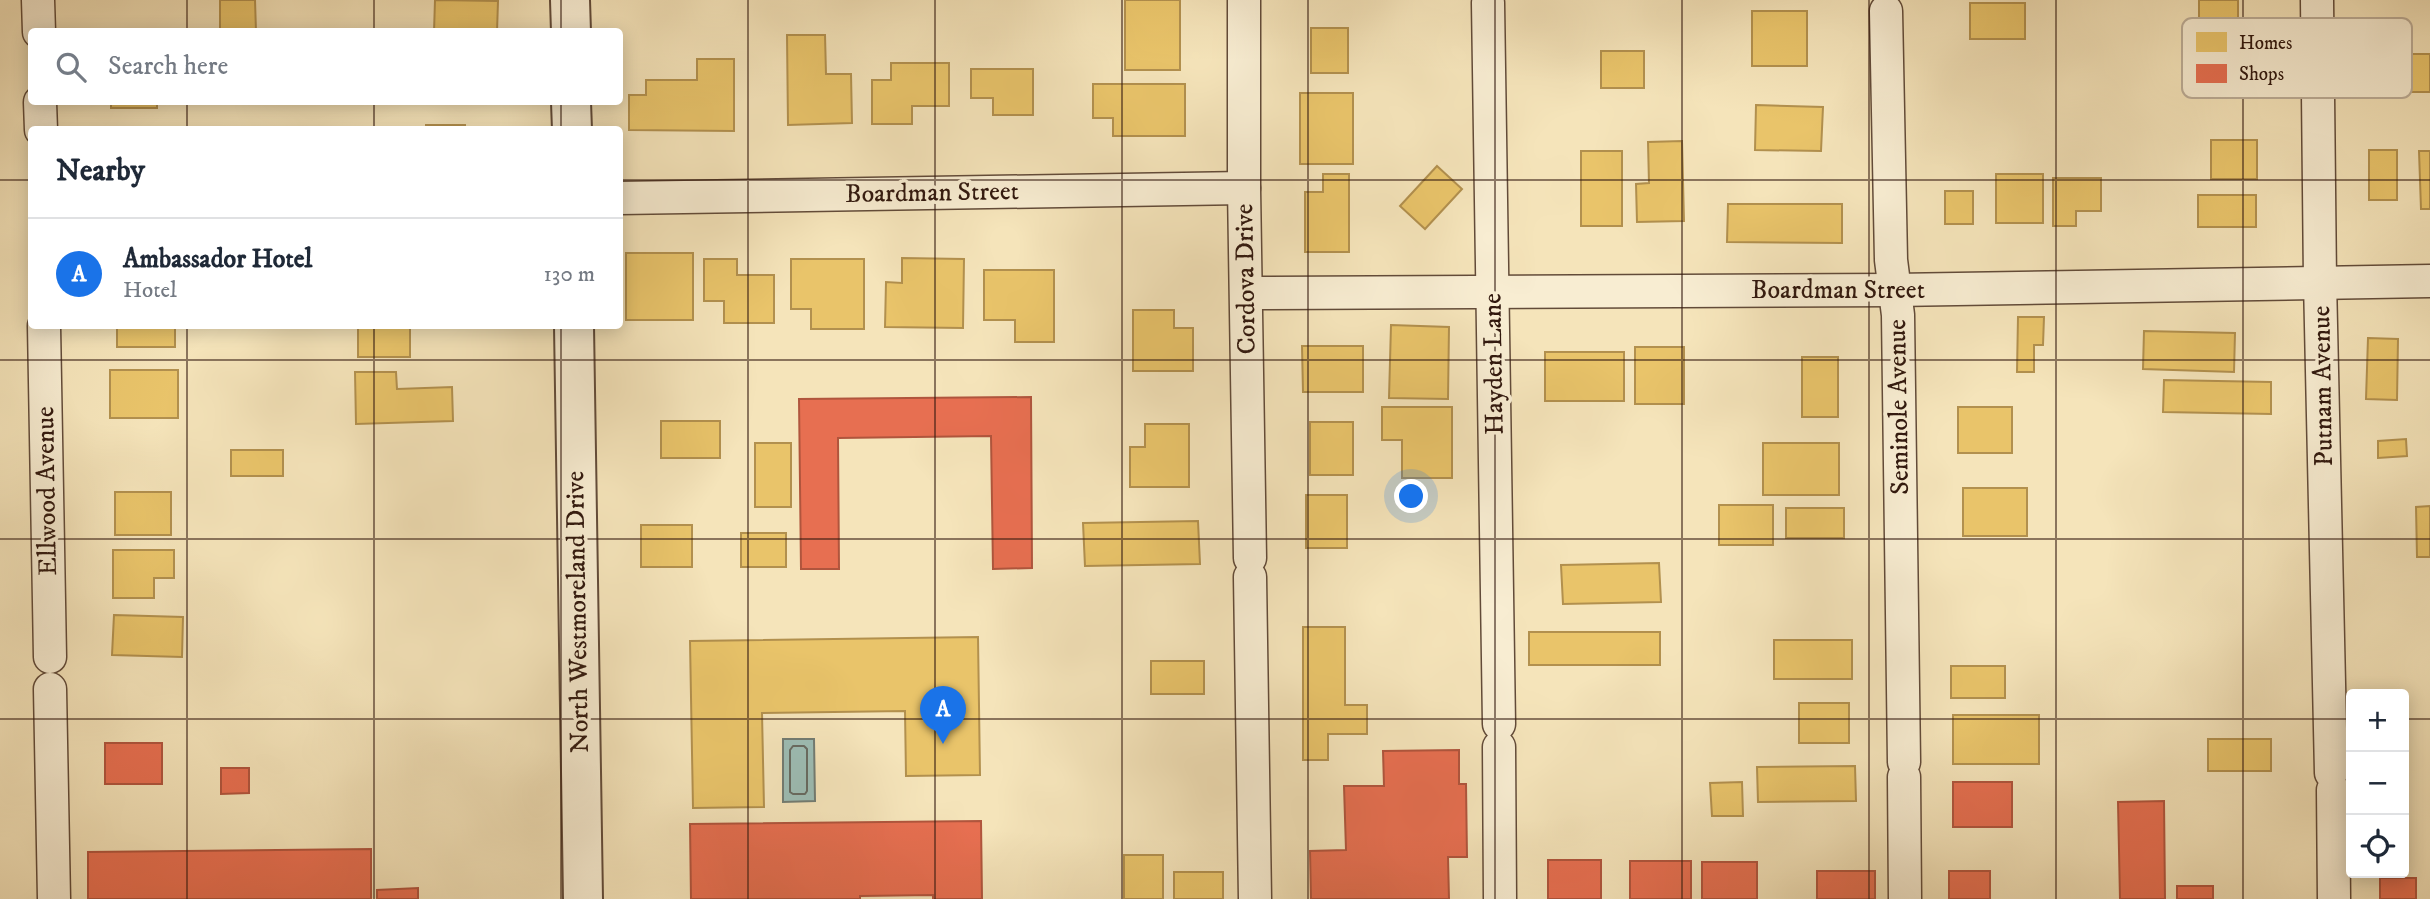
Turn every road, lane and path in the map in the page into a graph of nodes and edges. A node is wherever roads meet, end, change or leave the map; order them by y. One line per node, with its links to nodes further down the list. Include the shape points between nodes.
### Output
1 (38, 0): 8 (street)
2 (570, 0): 9 (street)
3 (1244, 0): 15 (street, Cordova Drive)
4 (2318, 0): 7 (street, Putnam Avenue)
5 (1488, 3): 20 (street, Hayden Lane)
6 (1886, 11): 19 (street, Seminole Avenue)
7 (2318, 18)
8 (39, 28)
9 (571, 28)
10 (2319, 98): 17 (street, Putnam Avenue)
11 (40, 105): 13 (street)
12 (571, 105): 14 (street)
13 (41, 126)
14 (572, 126)
15 (1244, 188): 16 (street, Boardman Street); 21 (street, Cordova Drive)
16 (623, 198)
17 (2320, 281): 18 (street, Boardman Street); 19 (street, Boardman Street); 31 (street, Putnam Avenue)
18 (2430, 281)
19 (1895, 290): 20 (street, Boardman Street); 30 (street, Seminole Avenue)
20 (1494, 292): 21 (street, Boardman Street); 29 (street, Hayden Lane)
21 (1247, 293): 28 (street, Cordova Drive)
22 (44, 329): 24 (street, Ellwood Avenue)
23 (574, 329): 27 (street, North Westmoreland Drive)
24 (50, 657)
25 (50, 689): 26 (street)
26 (54, 899)
27 (583, 899)
28 (1255, 899)
29 (1500, 899)
30 (1905, 899)
31 (2334, 899)

